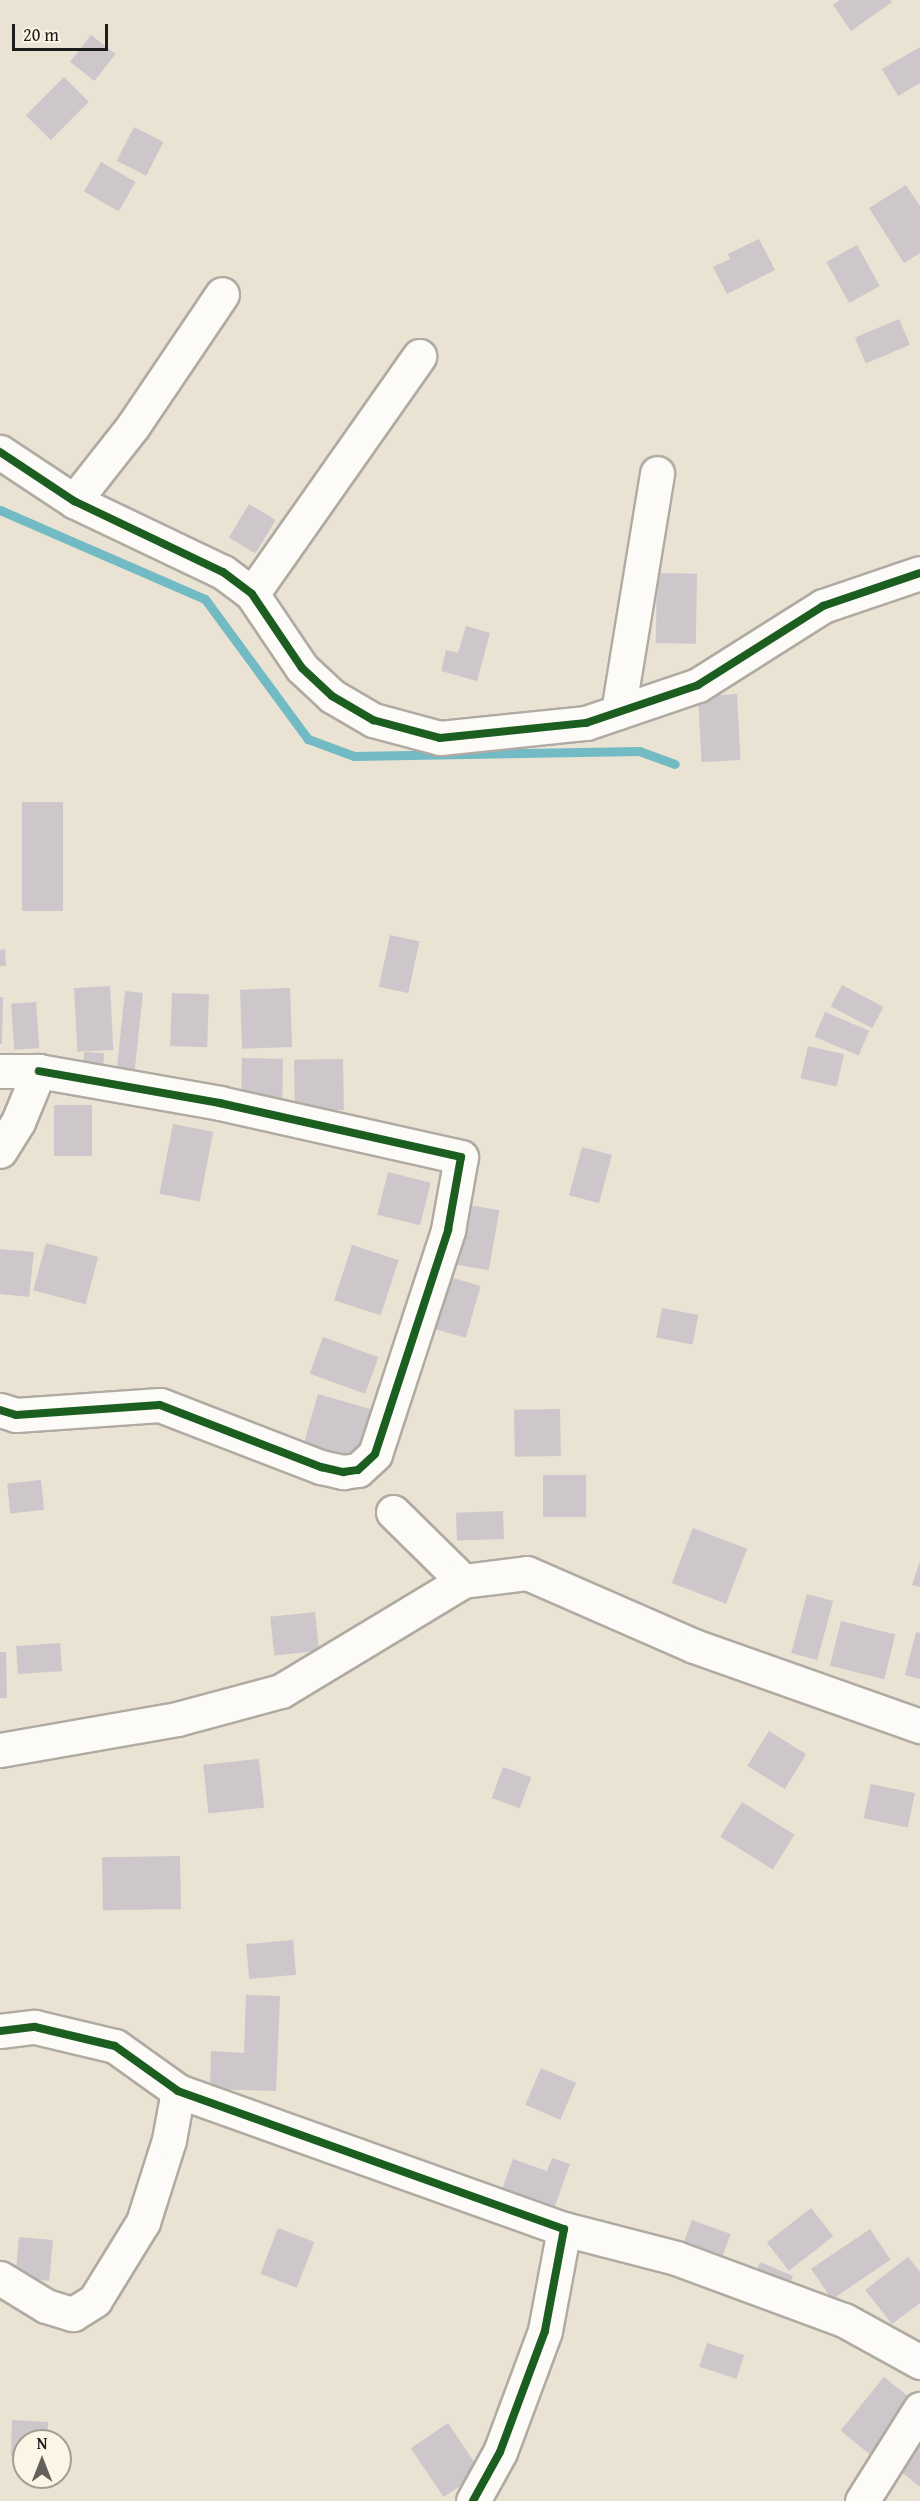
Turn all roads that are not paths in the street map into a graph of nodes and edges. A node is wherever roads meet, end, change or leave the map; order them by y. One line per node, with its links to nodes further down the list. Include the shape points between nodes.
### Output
1 (222, 294): 5 (street, via 133,426)
2 (419, 356): 7 (street)
3 (0, 452): 5 (street)
4 (657, 473): 8 (street)
5 (74, 501): 7 (street, via 222,572)
6 (920, 573): 8 (street, via 823,606 698,685)
7 (252, 594): 8 (street, via 302,668 332,696 374,720 440,738 586,723)
8 (618, 712)
9 (0, 1071): 10 (street)
10 (39, 1071): 11 (street, via 18,1122); 12 (street, via 220,1103 461,1157 448,1230 375,1454 368,1464 343,1472 321,1467 160,1406 16,1414)
11 (0, 1151)
12 (0, 1410)
13 (393, 1512): 14 (street)
14 (463, 1581): 15 (street, via 527,1573 694,1646); 16 (street, via 281,1691 177,1719)
15 (920, 1726)
16 (0, 1750)
17 (0, 2031): 18 (street, via 35,2027 115,2046)
18 (178, 2091): 19 (street); 20 (street, via 169,2139 143,2222 95,2300 73,2314 46,2306)
19 (564, 2229): 21 (street, via 676,2258 844,2320); 23 (street, via 545,2331 500,2452)
20 (0, 2278)
21 (920, 2362)
22 (920, 2409): 24 (street)
23 (473, 2501)
24 (862, 2501)

